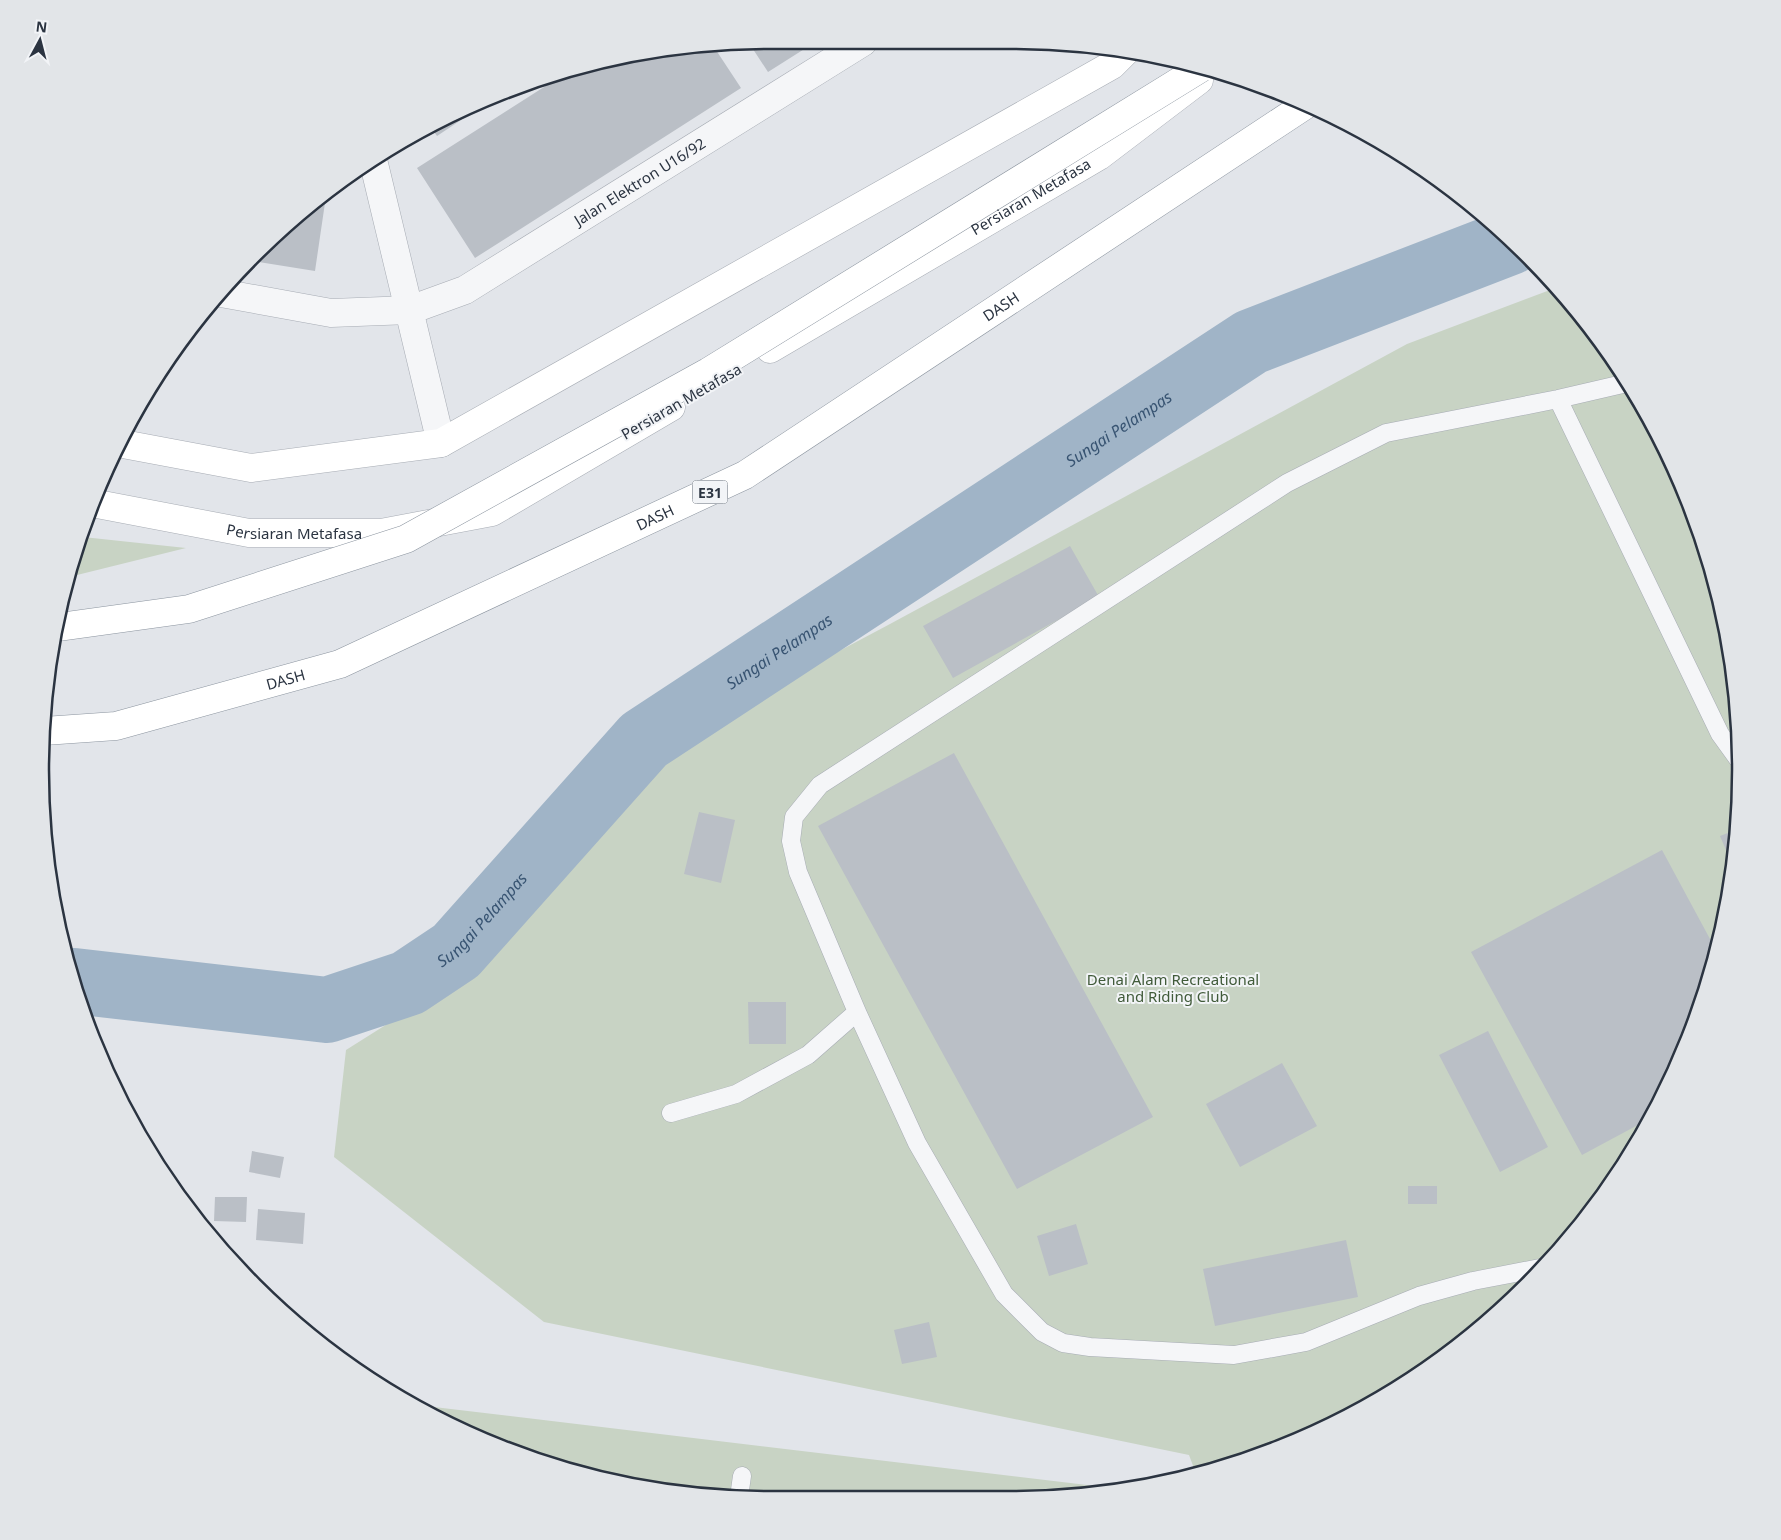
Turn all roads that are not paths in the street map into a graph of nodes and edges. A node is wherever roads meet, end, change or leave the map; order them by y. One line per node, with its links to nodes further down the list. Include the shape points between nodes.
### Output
1 (852, 49): 8 (street, Jalan Elektron U16/92, via 465,290)
2 (1120, 57): 11 (main road, via 1112,65)
3 (1194, 72): 14 (main road, bridge, via 708,372 406,539 189,609)
4 (1204, 75): 13 (main road, Persiaran Metafasa, via 1099,156 492,512 380,533 249,532)
5 (1299, 109): 15 (main road, DASH / E31, via 745,476 340,664 116,726)
6 (375, 166): 8 (street)
7 (228, 294): 8 (street, Jalan Elektron U16/92, via 330,313)
8 (410, 310): 11 (street)
9 (1621, 384): 10 (lane)
10 (1558, 399): 16 (lane, via 1720,734); 17 (lane, via 1386,432 1287,483 820,785 794,818 791,841 798,872)
11 (441, 443): 12 (main road, via 251,468)
12 (126, 445)
13 (100, 504)
14 (64, 626)
15 (50, 731)
16 (1732, 750)
17 (857, 1012): 18 (lane, via 800,1060 736,1094); 19 (lane, via 916,1143 1004,1294 1042,1332 1063,1343 1234,1355 1306,1342 1419,1296)
18 (671, 1113)
19 (1531, 1270)
20 (742, 1476): 21 (lane)
21 (740, 1490)

